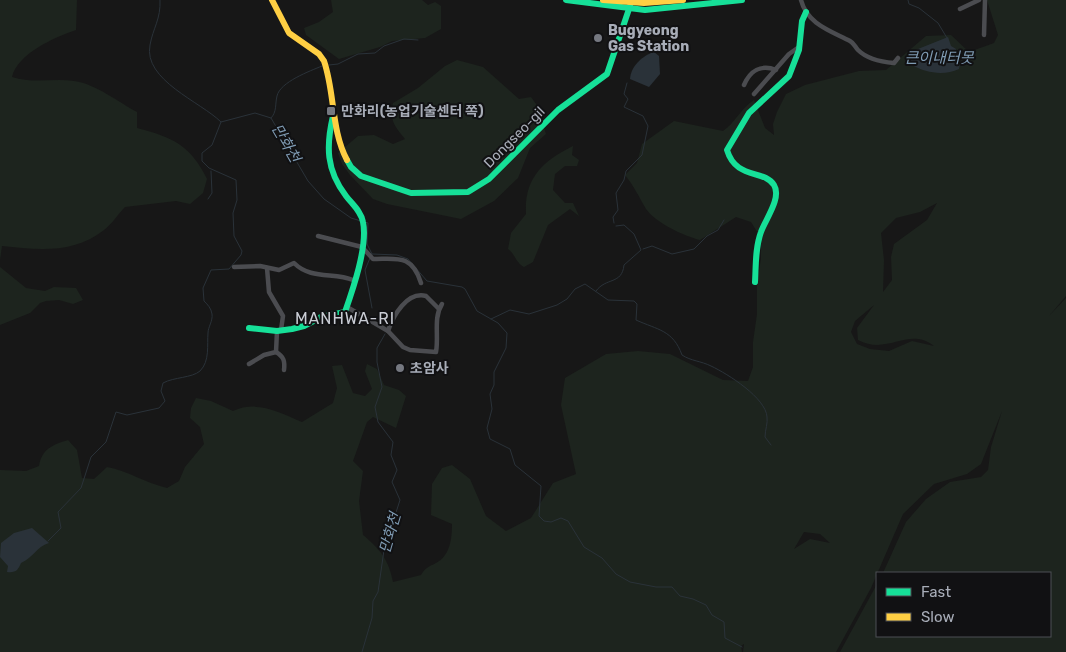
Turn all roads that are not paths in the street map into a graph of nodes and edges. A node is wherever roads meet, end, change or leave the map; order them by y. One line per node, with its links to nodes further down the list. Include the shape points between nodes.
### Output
1 (272, 0): 20 (street, Dongseo-gil, via 289,33 319,54 326,66)
2 (566, 0): 11 (street)
3 (603, 0): 9 (street)
4 (683, 0): 10 (street)
5 (742, 0): 11 (street, via 660,9)
6 (801, 0): 13 (street)
7 (979, 0): 12 (street)
8 (985, 0): 14 (street)
9 (616, 1): 11 (street)
10 (651, 1): 11 (street)
11 (631, 4): 20 (street, Dongseo-gil, via 608,74 558,110 489,179 468,192 411,193 361,176 351,167)
12 (960, 9)
13 (806, 12): 15 (street); 16 (street, via 826,30 853,43 867,56 894,63)
14 (984, 34)
15 (799, 47): 17 (street); 26 (street, via 789,76 749,114 727,150 730,159 742,170 772,183 775,188 770,214 759,240)
16 (898, 58)
17 (776, 70): 18 (street, via 756,70); 19 (street)
18 (744, 85)
19 (754, 94)
20 (333, 129): 22 (street, Dongseo-gil, via 326,153 341,189 363,222)
21 (318, 236): 22 (street)
22 (362, 247): 25 (street, Dongseo-gil); 27 (street, via 370,257 407,261 415,269)
23 (234, 267): 24 (street)
24 (267, 268): 25 (street, via 279,270 294,263 316,275 343,276); 32 (street, via 269,292 283,316)
25 (353, 280): 29 (street, Dongseo-gil)
26 (756, 282)
27 (420, 283)
28 (442, 304): 30 (street)
29 (347, 307): 32 (street, via 340,314); 33 (street)
30 (438, 309): 33 (street, via 426,296 415,297 396,312); 33 (street, via 436,352 403,347)
31 (249, 328): 32 (street)
32 (279, 331): 34 (street)
33 (388, 331)
34 (276, 352): 35 (street); 36 (street, via 282,356)
35 (249, 364)
36 (284, 370)

